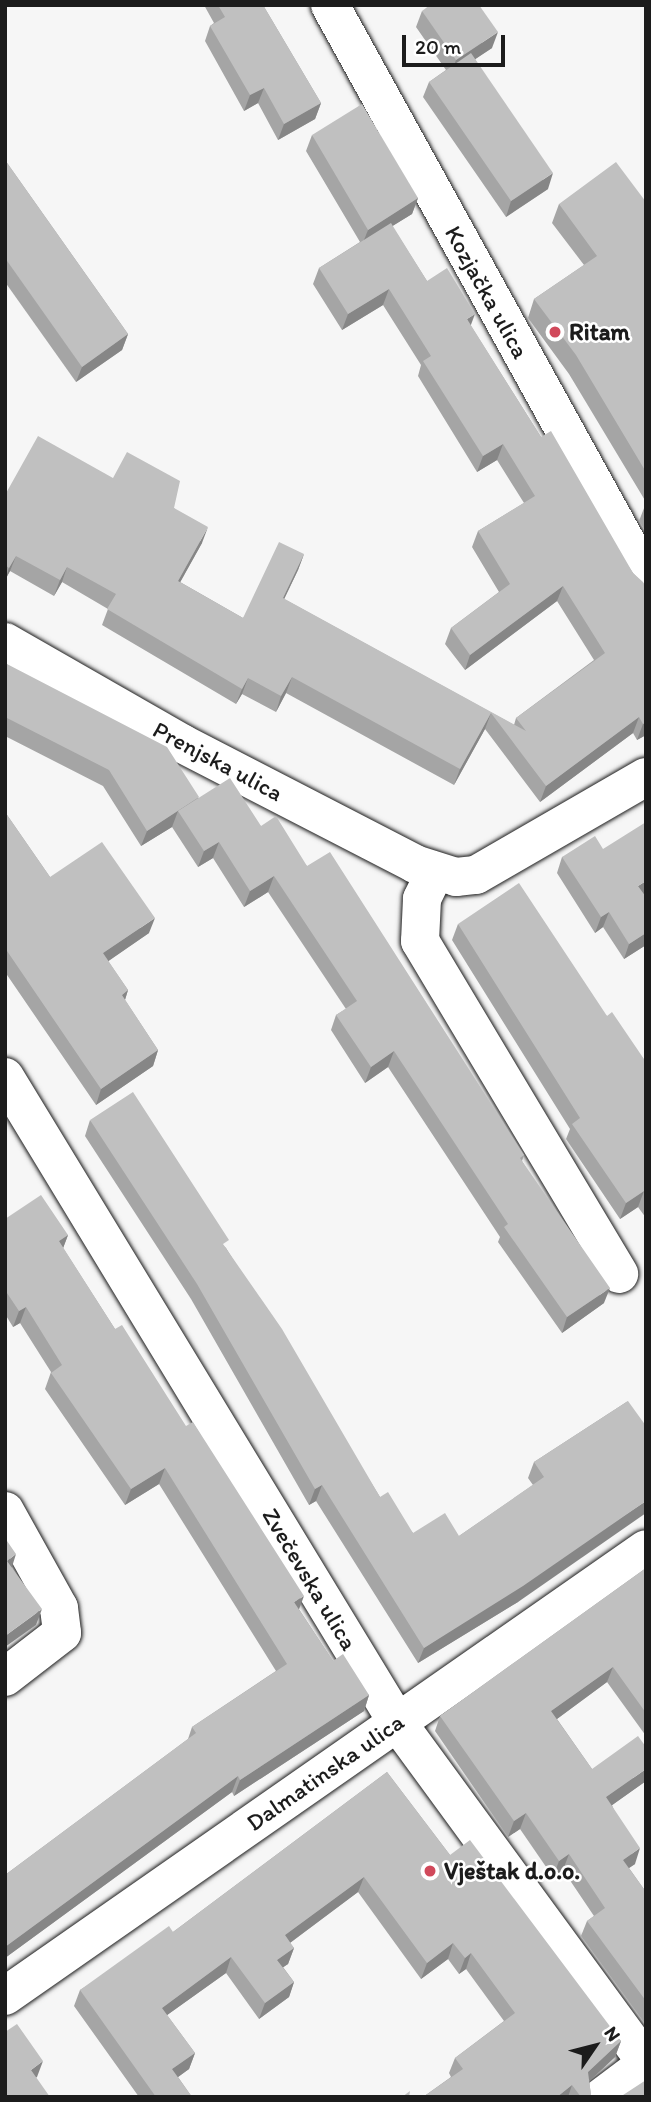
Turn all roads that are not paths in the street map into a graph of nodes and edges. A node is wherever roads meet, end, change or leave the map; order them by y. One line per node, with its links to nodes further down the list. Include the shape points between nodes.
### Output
1 (331, 5): 2 (street, Kozjačka ulica)
2 (646, 578)
3 (5, 642): 5 (street, Prenjska ulica, via 181,743)
4 (646, 777): 5 (street, Prenjska ulica, via 475,875)
5 (435, 872): 7 (street, via 422,899 420,941)
6 (5, 1077): 11 (street, Zvečevska ulica)
7 (619, 1274)
8 (5, 1511): 10 (street, via 59,1608 62,1633)
9 (646, 1549): 11 (street, Dalmatinska ulica)
10 (5, 1676)
11 (397, 1722): 12 (street, Dalmatinska ulica); 13 (street, Zvečevska ulica)
12 (5, 1996)
13 (646, 2063): 14 (street)
14 (602, 2097)

